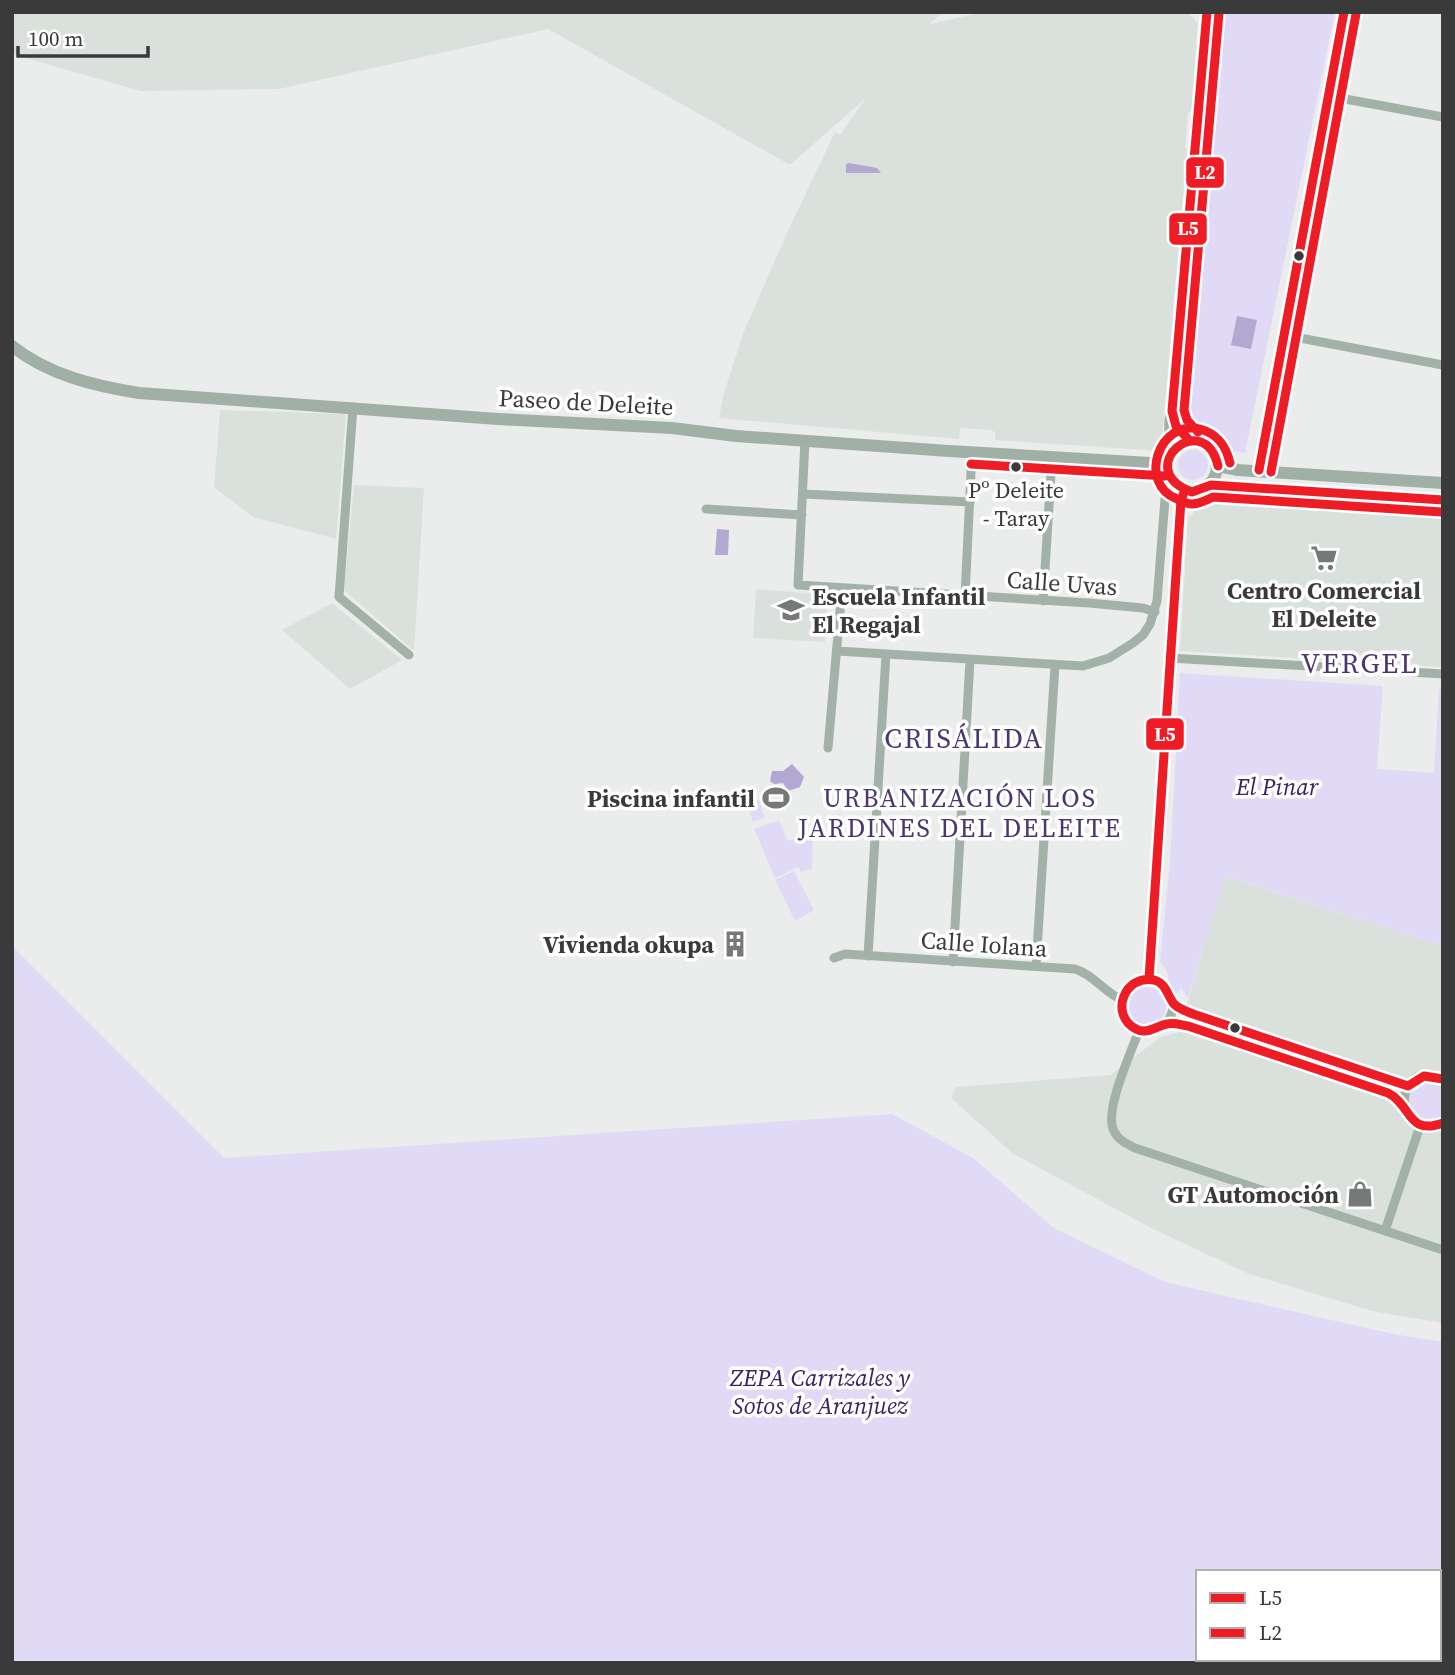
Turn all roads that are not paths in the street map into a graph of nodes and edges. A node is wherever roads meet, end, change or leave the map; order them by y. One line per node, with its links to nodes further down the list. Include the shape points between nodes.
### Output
1 (1207, 12): 9 (street)
2 (1344, 12): 3 (street)
3 (1329, 96): 4 (street); 5 (street)
4 (1443, 117)
5 (1284, 335): 7 (street); 16 (street)
6 (12, 346): 8 (main road, Paseo de Deleite, via 39,363 98,387)
7 (1443, 365)
8 (353, 407): 10 (main road, Paseo de Deleite); 31 (street, via 339,597)
9 (1172, 411): 11 (street, via 1176,426); 14 (street)
10 (805, 440): 12 (main road, Paseo de Deleite); 20 (street)
11 (1189, 440): 14 (main road, via 1175,447); 15 (main road, via 1206,444)
12 (972, 452): 13 (main road, Paseo de Deleite); 22 (street)
13 (1052, 457): 14 (main road, Paseo de Deleite); 27 (street)
14 (1168, 461): 19 (main road, via 1167,472)
15 (1218, 466): 16 (main road); 18 (main road)
16 (1259, 470): 17 (main road)
17 (1443, 483)
18 (1211, 485): 19 (main road, via 1200,491); 21 (main road)
19 (1180, 487): 28 (street, via 1168,489 1165,499); 32 (street)
20 (803, 494): 22 (street); 24 (street)
21 (1443, 500)
22 (970, 502): 26 (street)
23 (706, 509): 24 (street)
24 (802, 515): 25 (street, Calle Uvas, via 798,585)
25 (842, 588): 26 (street, Calle Uvas); 29 (street)
26 (965, 596): 27 (street, Calle Uvas)
27 (1043, 601): 28 (street, Calle Uvas)
28 (1154, 612): 34 (street, via 1143,635 1109,658 1083,666)
29 (837, 651): 30 (street); 36 (street)
30 (886, 654): 33 (street); 37 (street)
31 (409, 655)
32 (1170, 658): 35 (street); 41 (street)
33 (970, 660): 34 (street); 39 (street)
34 (1055, 665): 40 (street)
35 (1443, 674)
36 (828, 748)
37 (868, 956): 38 (street, Calle Iolana); 39 (street, Calle Iolana)
38 (834, 958)
39 (953, 962): 40 (street, Calle Iolana)
40 (1036, 966): 42 (street, Calle Iolana, via 1087,973)
41 (1149, 979): 42 (street, via 1129,987); 43 (street, via 1168,989)
42 (1122, 1000): 45 (street, via 1123,1015)
43 (1173, 1003): 44 (street); 47 (street, via 1193,1014)
44 (1166, 1024): 45 (street, via 1153,1031); 48 (street, via 1188,1026 1382,1091)
45 (1139, 1030): 51 (street, via 1112,1109 1111,1124 1122,1142)
46 (1443, 1079): 47 (street, via 1429,1074)
47 (1408, 1086): 48 (street)
48 (1403, 1104): 50 (street)
49 (1443, 1123): 50 (street)
50 (1420, 1126): 51 (street)
51 (1385, 1231): 52 (street)
52 (1443, 1250)

